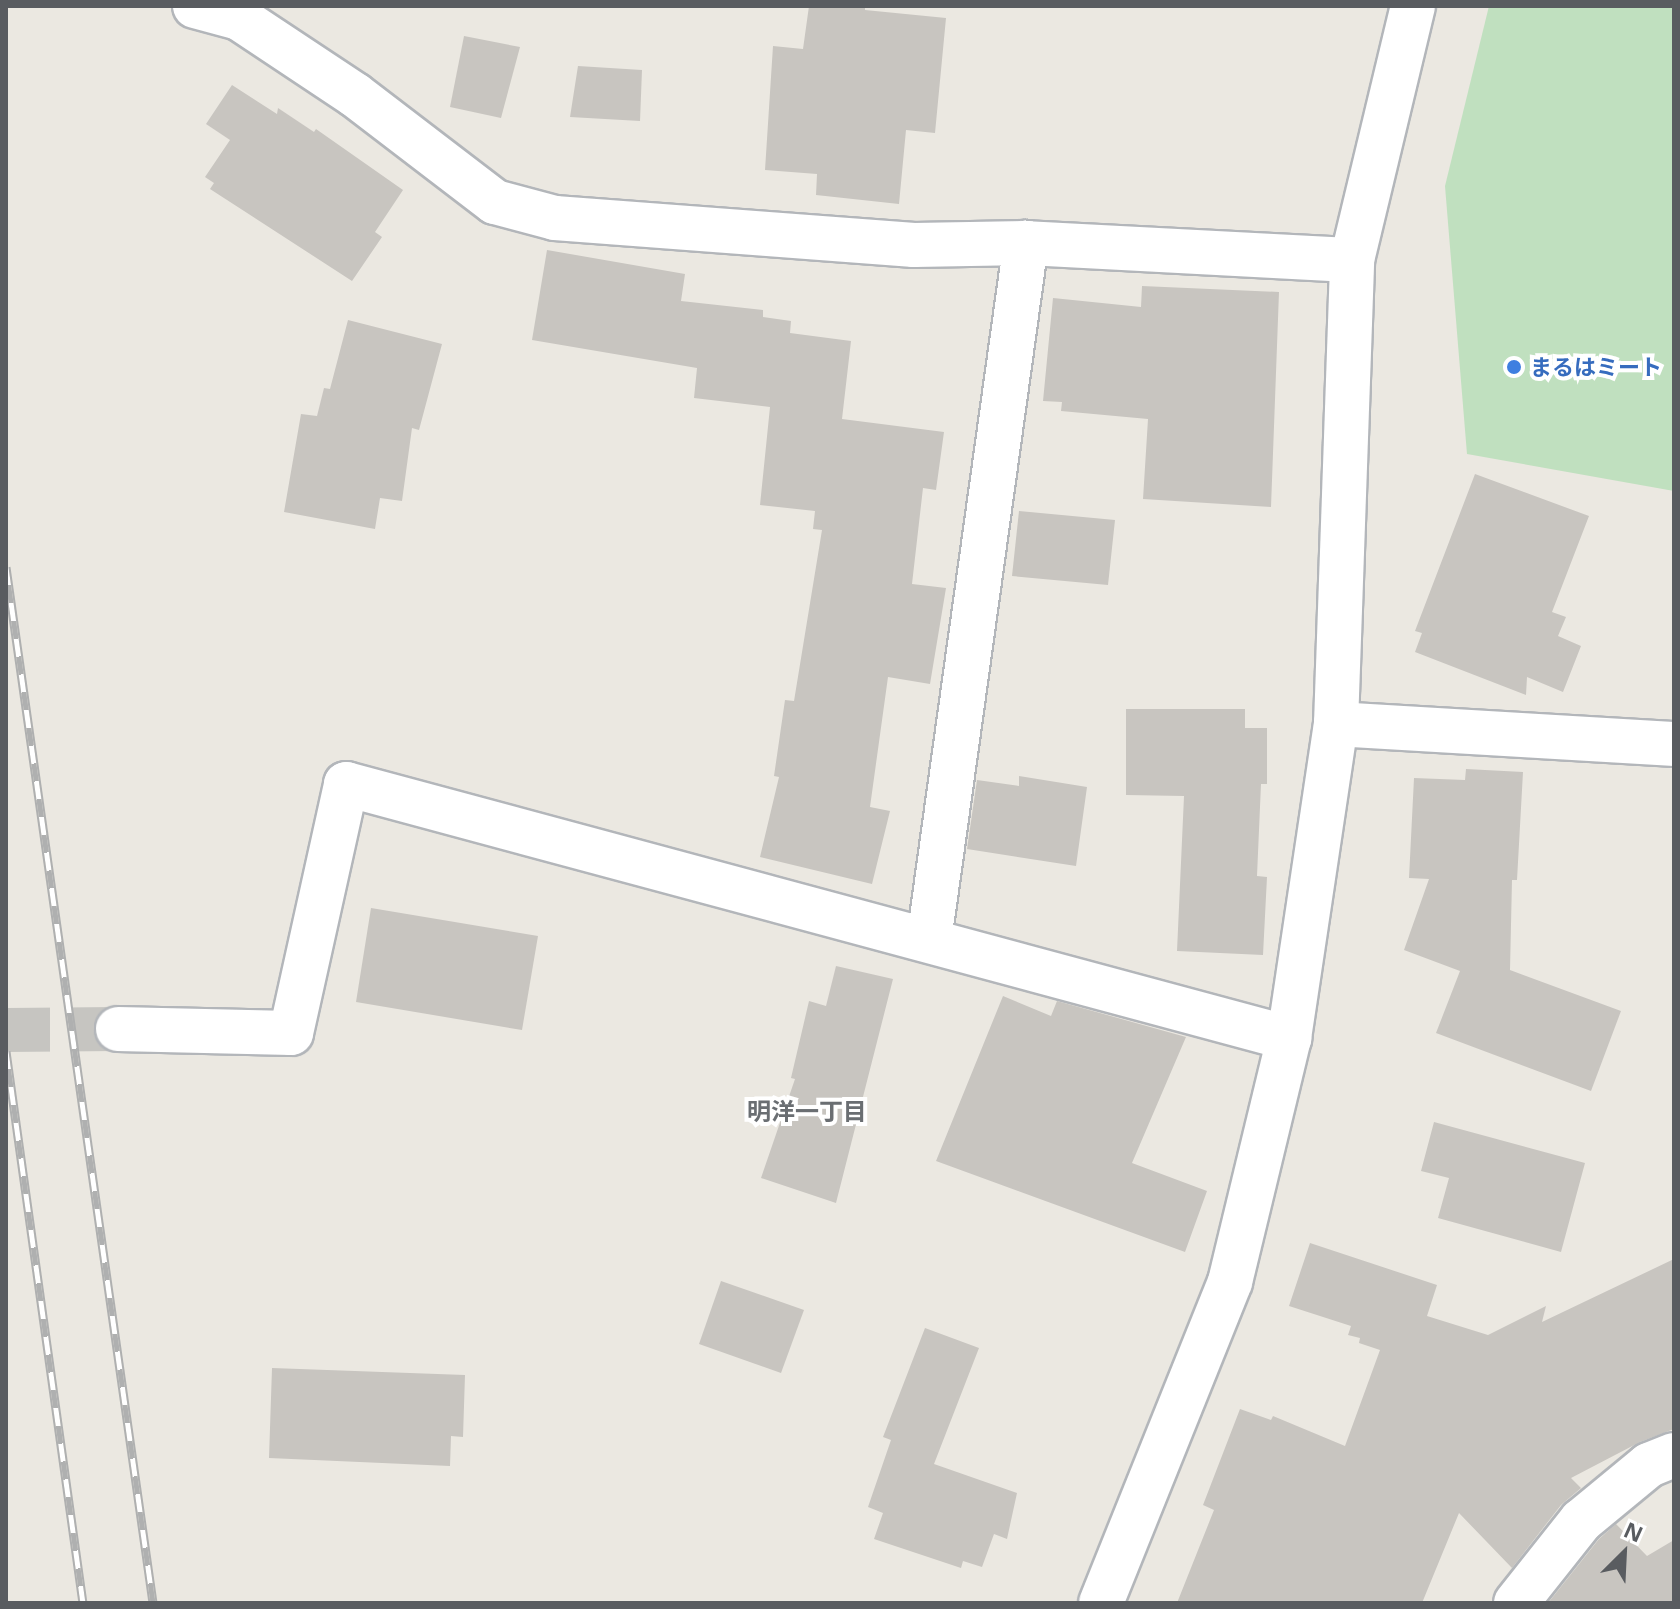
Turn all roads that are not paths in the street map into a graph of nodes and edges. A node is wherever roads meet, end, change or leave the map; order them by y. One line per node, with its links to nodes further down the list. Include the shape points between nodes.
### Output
1 (195, 6): 3 (street, via 239,18 355,95 495,202 555,218 732,233 914,245)
2 (1413, 6): 4 (street)
3 (1026, 243): 4 (street); 7 (street)
4 (1352, 260): 5 (street)
5 (1336, 724): 6 (street); 9 (street)
6 (1674, 744)
7 (929, 940): 8 (street, via 346,784 291,1033); 9 (street)
8 (118, 1029)
9 (1289, 1038): 11 (street, via 1230,1282)
10 (1674, 1455): 12 (street, via 1649,1465 1581,1521)
11 (1101, 1603)
12 (1516, 1603)

